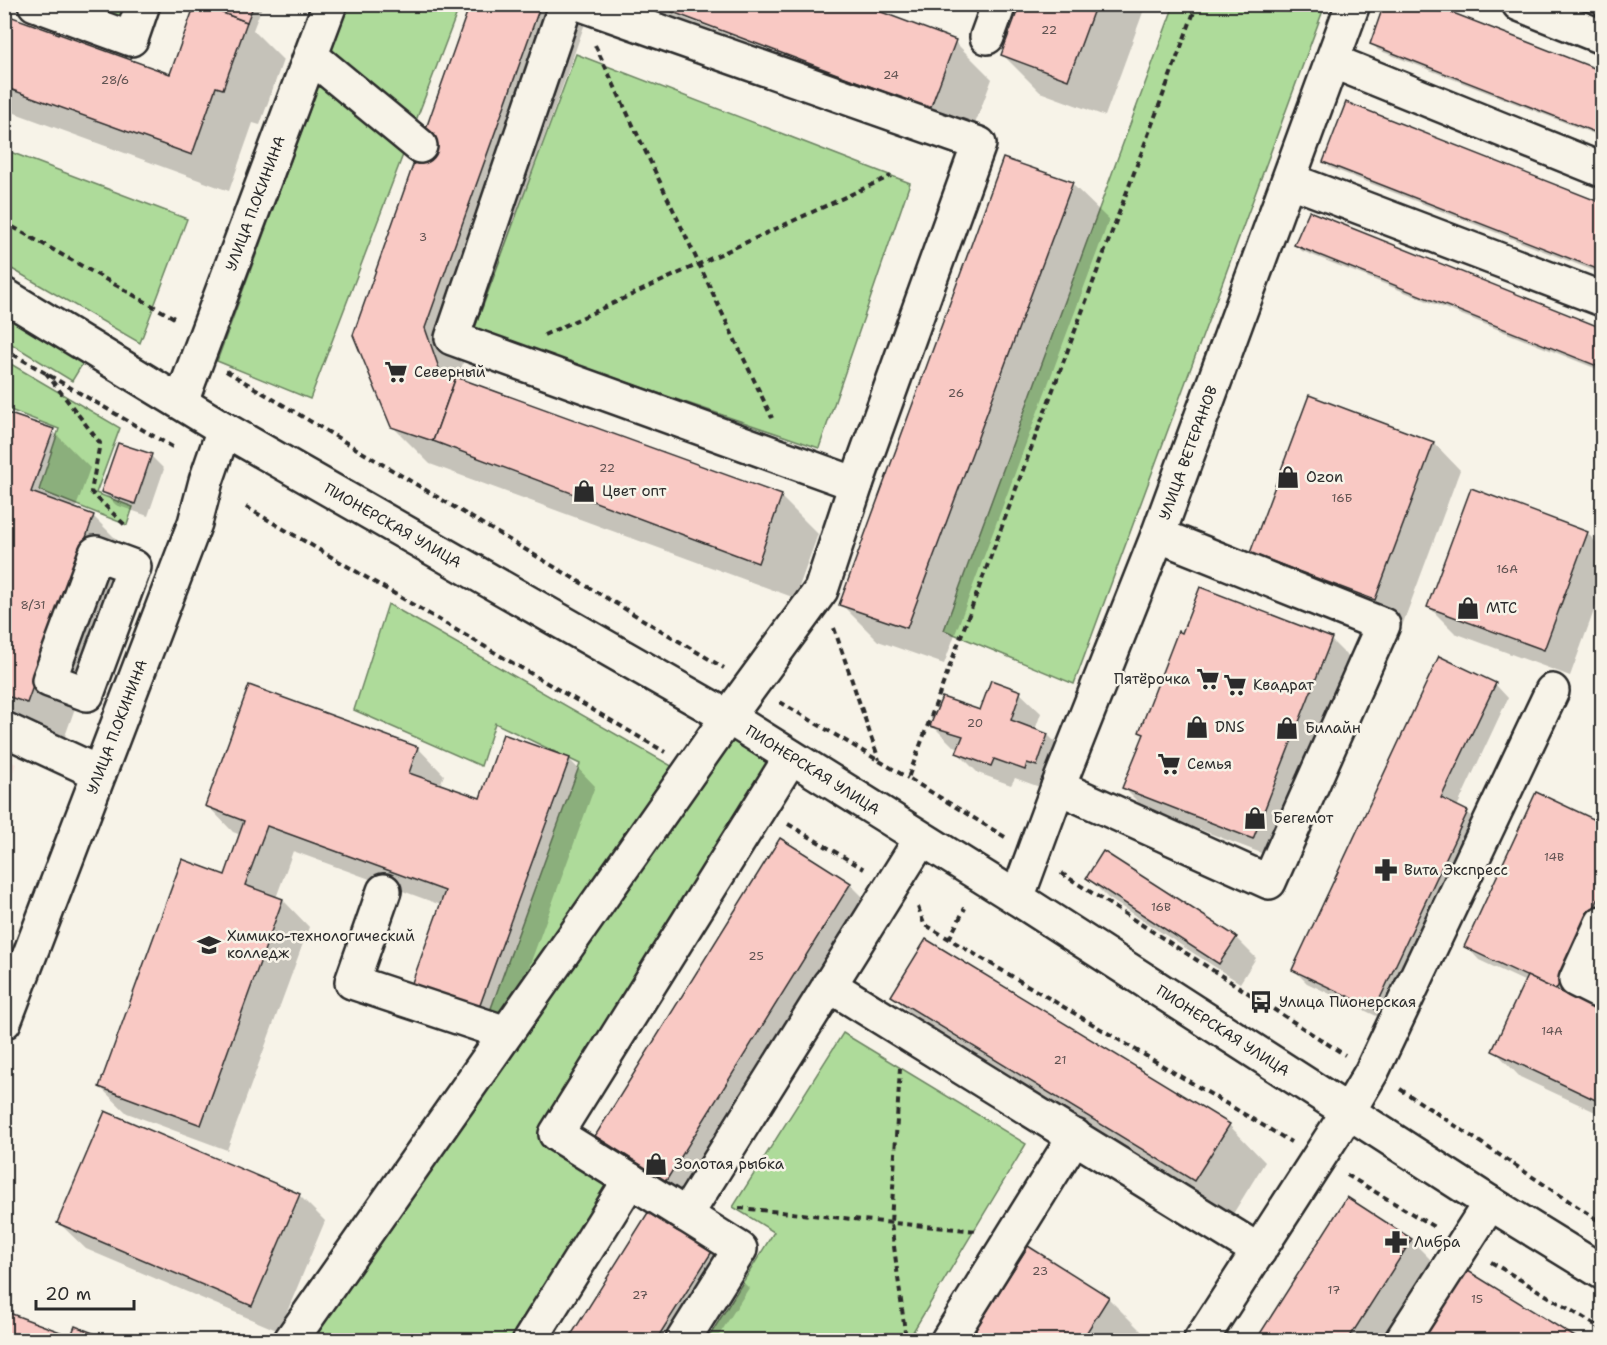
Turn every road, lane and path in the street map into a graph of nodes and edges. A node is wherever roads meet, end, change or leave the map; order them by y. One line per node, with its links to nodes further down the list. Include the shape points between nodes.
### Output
1 (35, 4): 2 (street, via 131,39)
2 (143, 4)
3 (330, 4): 13 (street, УЛИЦА П.ОКИНИНА)
4 (566, 4): 25 (street, via 452,338)
5 (581, 4): 32 (street, via 979,144)
6 (999, 4): 11 (street)
7 (1197, 4): 43 (path)
8 (1353, 4): 14 (street, УЛИЦА ВЕТЕРАНОВ)
9 (1519, 4): 12 (street)
10 (591, 37): 20 (path)
11 (987, 37)
12 (1602, 37)
13 (311, 56): 15 (street); 28 (street, УЛИЦА П.ОКИНИНА)
14 (1332, 61): 16 (street); 18 (street, УЛИЦА ВЕТЕРАНОВ)
15 (420, 146)
16 (1602, 170)
17 (891, 176): 20 (path)
18 (1288, 180): 22 (street); 34 (street, УЛИЦА ВЕТЕРАНОВ)
19 (4, 222): 23 (path)
20 (698, 264): 25 (path); 31 (path)
21 (4, 295): 28 (street, ПИОНЕРСКАЯ УЛИЦА)
22 (1602, 299)
23 (184, 323)
24 (4, 349): 27 (path)
25 (500, 355): 31 (street)
26 (223, 369): 36 (path)
27 (46, 374): 30 (path); 33 (path, via 100,443 91,492)
28 (180, 402): 29 (street, ПИОНЕРСКАЯ УЛИЦА)
29 (225, 429): 38 (street, ПИОНЕРСКАЯ УЛИЦА); 42 (street, УЛИЦА П.ОКИНИНА, via 195,523)
30 (176, 449)
31 (793, 462): 32 (street)
32 (856, 484): 35 (street)
33 (133, 532)
34 (1158, 535): 44 (street, УЛИЦА ВЕТЕРАНОВ); 44 (street, via 1383,625 1269,882)
35 (821, 590): 36 (street); 41 (path)
36 (752, 685): 38 (street); 41 (path)
37 (1552, 691): 58 (street)
38 (728, 717): 40 (street, ПИОНЕРСКАЯ УЛИЦА); 56 (street)
39 (4, 729): 42 (street)
40 (791, 757): 46 (street, ПИОНЕРСКАЯ УЛИЦА); 61 (street, via 556,1134)
41 (879, 761): 43 (path)
42 (99, 773): 55 (street, УЛИЦА П.ОКИНИНА)
43 (908, 778): 45 (path)
44 (1058, 787): 49 (street, УЛИЦА ВЕТЕРАНОВ)
45 (1005, 837)
46 (921, 839): 49 (street, ПИОНЕРСКАЯ УЛИЦА); 53 (street)
47 (1060, 873): 58 (path)
48 (384, 891): 56 (street, via 352,982)
49 (1017, 898): 59 (street, ПИОНЕРСКАЯ УЛИЦА)
50 (965, 908): 52 (path)
51 (1602, 923): 54 (street, via 1576,980)
52 (949, 939)
53 (830, 985): 60 (street); 64 (street)
54 (1602, 993)
55 (4, 1022)
56 (506, 1033): 70 (street)
57 (900, 1068): 65 (path)
58 (1372, 1071): 59 (street); 66 (path)
59 (1348, 1112): 62 (street, ПИОНЕРСКАЯ УЛИЦА); 68 (street)
60 (1075, 1136): 68 (street); 74 (street)
61 (630, 1180): 64 (street); 71 (street)
62 (1490, 1203): 69 (street, ПИОНЕРСКАЯ УЛИЦА); 76 (street)
63 (733, 1208): 65 (path)
64 (686, 1215): 72 (street, via 740,1249)
65 (891, 1223): 67 (path); 73 (path)
66 (1602, 1223)
67 (974, 1231)
68 (1259, 1251): 75 (street)
69 (1602, 1272)
70 (291, 1341)
71 (530, 1341)
72 (683, 1341)
73 (906, 1341)
74 (948, 1341)
75 (1201, 1341)
76 (1402, 1341)

